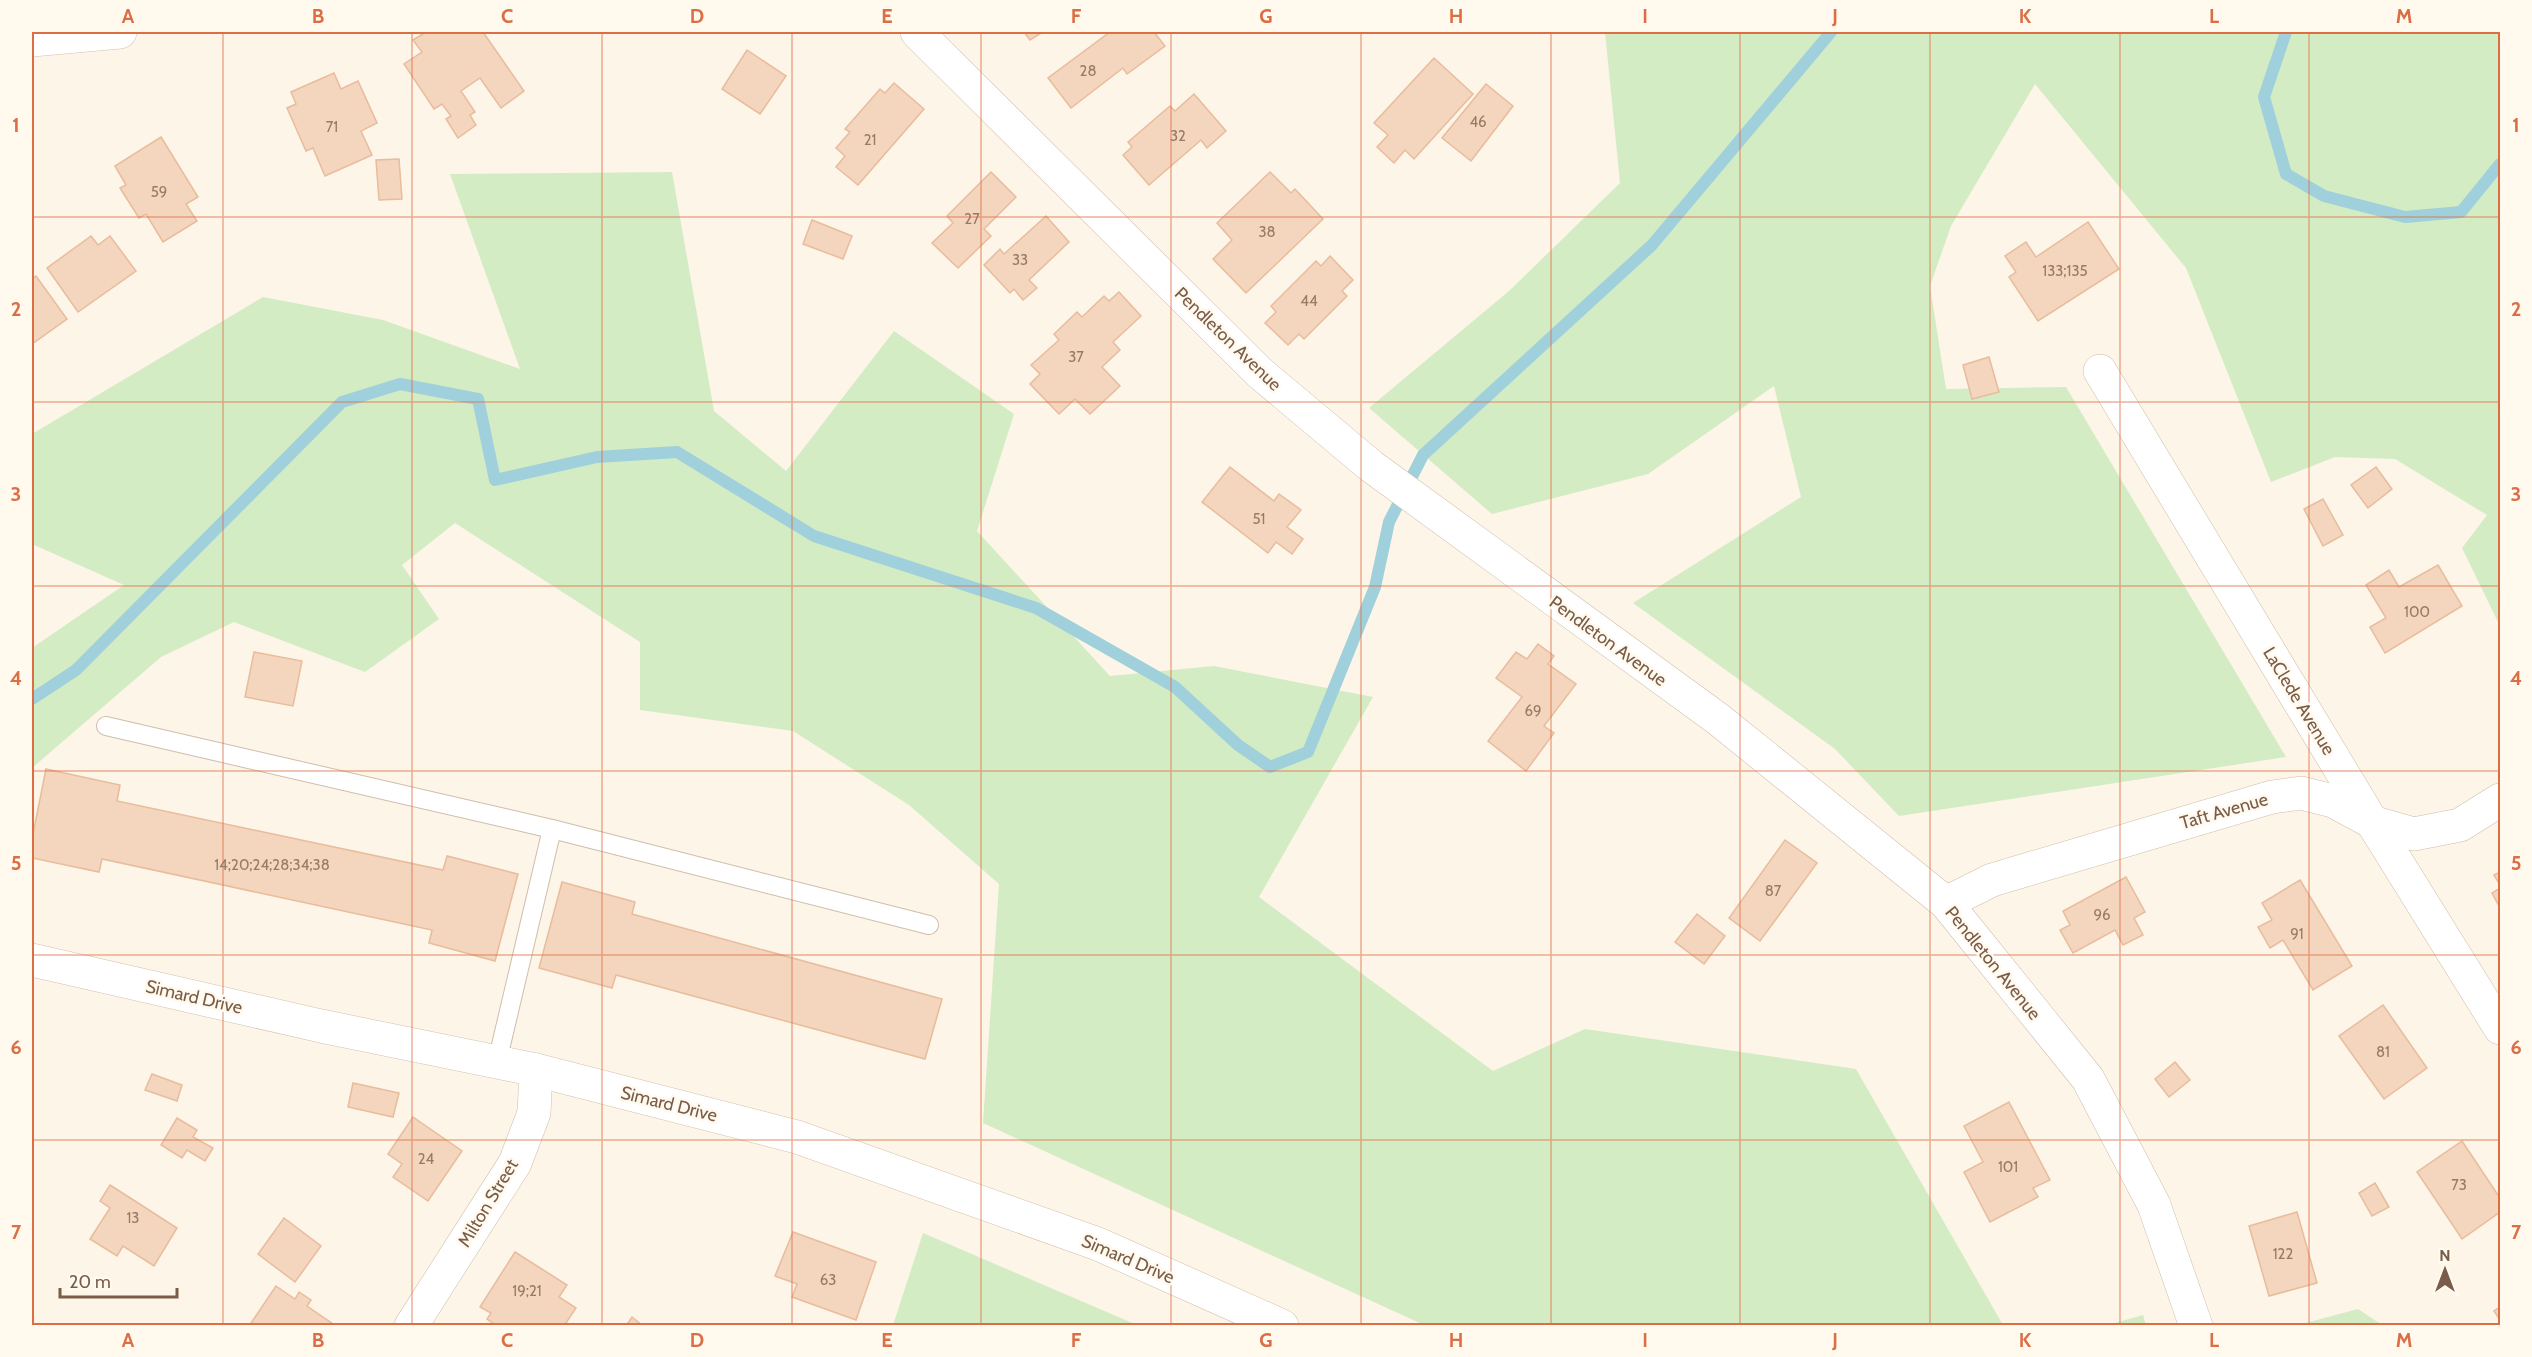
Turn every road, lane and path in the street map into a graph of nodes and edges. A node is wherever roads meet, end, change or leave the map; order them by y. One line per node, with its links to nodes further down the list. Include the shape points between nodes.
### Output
1 (120, 32): 3 (street)
2 (917, 32): 9 (street, Pendleton Avenue, via 1260,373 1371,466 1718,719)
3 (32, 40)
4 (2100, 371): 7 (street, LaClede Avenue)
5 (106, 726): 8 (lane)
6 (2500, 800): 7 (street, Taft Avenue, via 2460,825 2414,834)
7 (2372, 822): 9 (street, Taft Avenue, via 2333,801 2301,793 2272,797 1992,880); 12 (street, LaClede Avenue)
8 (552, 829): 10 (lane); 13 (lane)
9 (1946, 903): 17 (street, Pendleton Avenue, via 2088,1079 2154,1205)
10 (929, 926)
11 (32, 960): 13 (street, Simard Drive)
12 (2500, 1028)
13 (497, 1062): 14 (street, Simard Drive)
14 (536, 1070): 15 (street, Milton Street, via 534,1113 515,1163); 16 (street, Simard Drive, via 797,1137 1098,1245)
15 (411, 1326)
16 (1282, 1326)
17 (2196, 1326)

